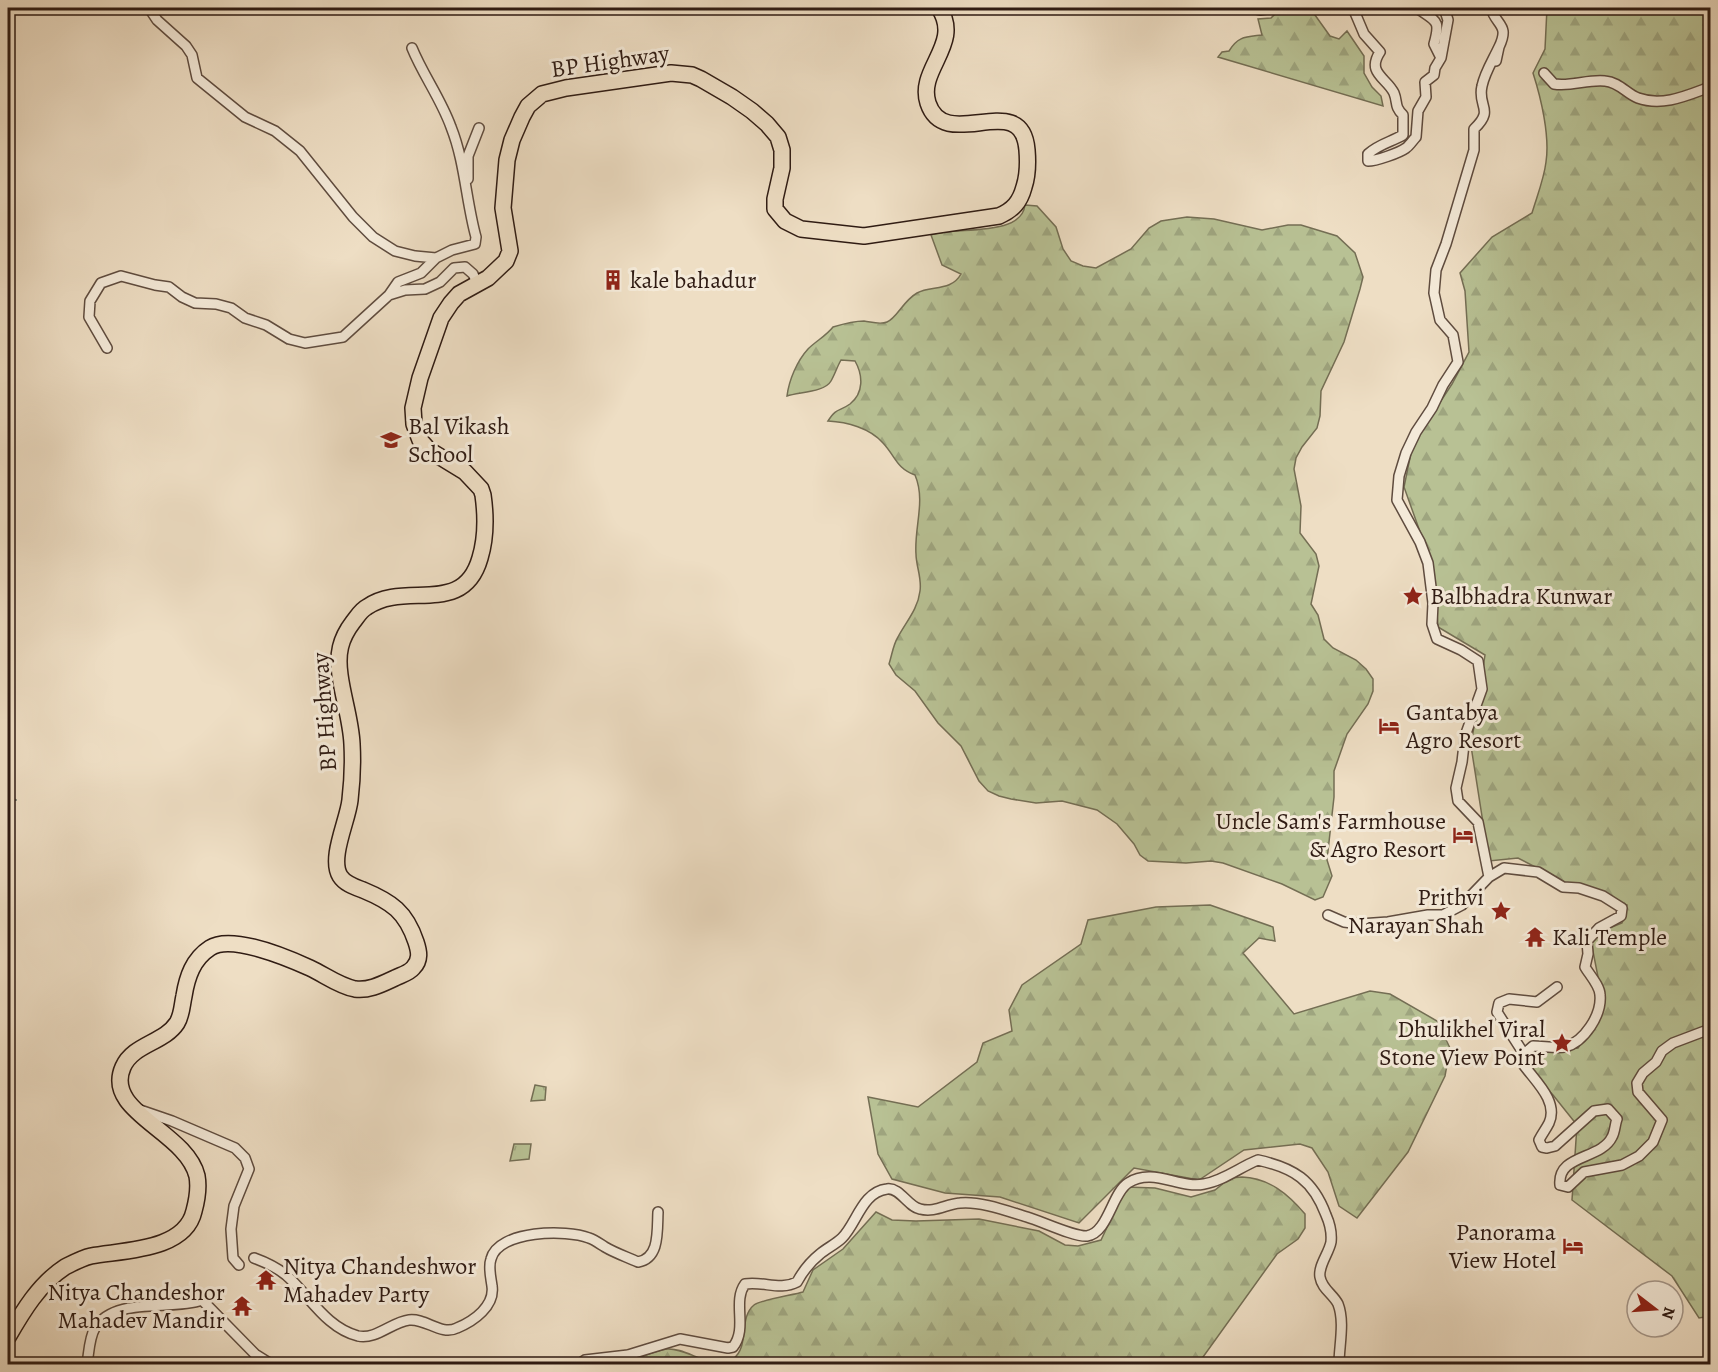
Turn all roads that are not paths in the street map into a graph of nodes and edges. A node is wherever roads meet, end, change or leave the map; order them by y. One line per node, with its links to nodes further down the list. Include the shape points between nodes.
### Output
1 (149, 8): 17 (street, via 186,46 197,78 244,117 274,131 300,151 373,237 395,251)
2 (939, 8): 18 (highway, BP Highway, via 944,14 947,36 929,79 928,104 944,122 956,125 1002,121 1023,130 1027,141 1027,178 1020,199 1008,212 986,219 864,236 795,227 775,209 782,150 778,137 767,124 701,79 684,73 657,74 550,91 528,106 507,160 503,208 510,251 506,261)
3 (1251, 8): 4 (street)
4 (1273, 8)
5 (1353, 8): 11 (street, via 1364,34 1380,52 1375,64 1378,73 1393,91 1403,115 1403,135 1377,146 1368,154 1368,161 1404,149 1416,136 1418,111 1426,97 1425,81 1434,75)
6 (1417, 8): 11 (street, via 1437,22 1434,44)
7 (1444, 8): 11 (street, via 1449,20)
8 (1491, 8): 9 (street, via 1503,28)
9 (1499, 47): 12 (street); 21 (street, via 1480,94 1485,115 1474,129 1474,150 1436,270 1434,293 1440,320 1453,335 1458,363 1406,453 1397,500 1428,562 1432,624 1437,639 1478,661 1482,689 1465,736 1455,788 1458,801 1478,822)
10 (412, 48): 16 (street, via 452,129)
11 (1441, 58)
12 (1496, 61)
13 (1544, 73): 14 (street, via 1554,84 1605,81 1638,98 1661,101)
14 (1710, 87)
15 (479, 128): 16 (street, via 468,156)
16 (471, 220): 17 (street, via 475,244)
17 (436, 258): 19 (street, via 421,273 398,282)
18 (478, 285): 19 (street, via 465,267 454,268 440,282 425,289); 26 (highway, BP Highway, via 459,294 441,318 420,378 413,417 416,431 429,450 465,472 481,489 484,536 477,569 468,582 452,592 406,596 366,607 340,642 339,673 352,744 350,803 337,869 343,880 385,899 404,915 419,952 418,960 409,971 383,984 360,989 345,986 284,957 228,943 212,947 190,971 177,1023 125,1062 120,1086)
19 (390, 295): 20 (street, via 343,337 305,343 289,339 231,308 195,303 169,286 121,276 101,283 90,301 89,316)
20 (107, 348)
21 (1489, 877): 22 (street, via 1462,904 1443,915 1360,924); 25 (street, via 1504,868 1538,872 1563,887 1595,893 1622,908 1622,916 1599,928 1587,941 1585,967 1601,997 1587,1031 1566,1047 1533,1046)
22 (1328, 915)
23 (1557, 987): 25 (street, via 1537,1002 1509,999 1499,1003 1497,1012)
24 (1710, 1029): 25 (street, via 1662,1051 1637,1083 1638,1092 1662,1120 1653,1142 1622,1165 1584,1172 1568,1187 1560,1185 1564,1167 1603,1148 1612,1137 1617,1119 1608,1109 1594,1111 1555,1146 1542,1147 1539,1140 1550,1121 1550,1106 1546,1094 1522,1064)
25 (1524, 1054)
26 (132, 1107): 29 (street, via 235,1148 245,1158 249,1169 234,1206 231,1229 233,1258); 30 (highway, BP Highway, via 177,1143 190,1159 198,1181 192,1217 182,1231 159,1244 90,1256 65,1268 35,1295)
27 (657, 1212): 28 (street, via 658,1228 651,1257 638,1262 588,1237 572,1235 520,1236 501,1245 490,1261 492,1296 484,1310 455,1329 406,1320 364,1337 357,1336 328,1318 287,1276)
28 (254, 1258)
29 (239, 1265)
30 (8, 1337)
31 (87, 1365): 32 (street, via 95,1328 109,1315 132,1308 186,1305 202,1300)
32 (271, 1365)
33 (579, 1365): 34 (street, via 585,1360 628,1355 680,1339 734,1347 740,1336 740,1291 745,1284 783,1287 797,1282 819,1255 841,1238 865,1202 887,1189 898,1192 916,1209 979,1204 1087,1236 1098,1230 1127,1184 1152,1177 1206,1184 1258,1160 1287,1169 1311,1185 1319,1196 1331,1227 1320,1276 1338,1304)
34 (1339, 1365)

